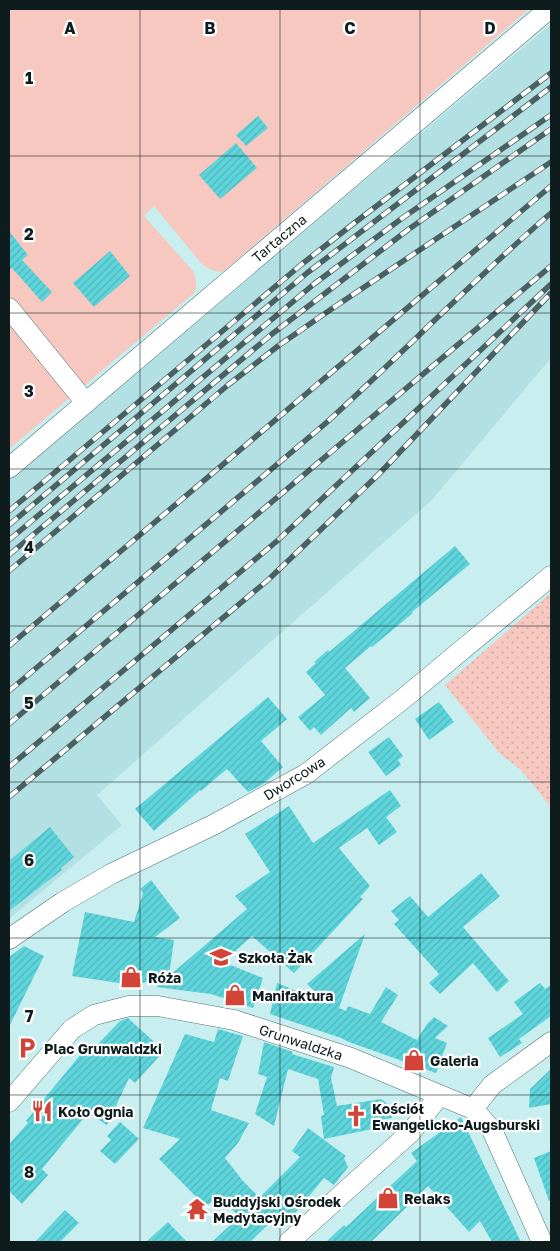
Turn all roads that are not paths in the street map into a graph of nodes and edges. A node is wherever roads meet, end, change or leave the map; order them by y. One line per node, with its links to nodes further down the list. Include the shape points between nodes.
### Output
1 (549, 9): 3 (street, Tartaczna)
2 (9, 308): 3 (street)
3 (86, 403): 4 (street, Tartaczna)
4 (9, 468)
5 (551, 576): 6 (street, Dworcowa, via 403,699 306,774 212,825 110,874)
6 (9, 939)
7 (551, 1042): 10 (street, via 492,1086)
8 (439, 1096): 9 (street, Grunwaldzka, via 351,1058 234,1020 158,1006 129,1006 94,1016 72,1029); 10 (street, Grunwaldzka); 11 (street, via 411,1132)
9 (9, 1102)
10 (473, 1109): 12 (street, Grunwaldzka, via 492,1130)
11 (289, 1242)
12 (542, 1242)

